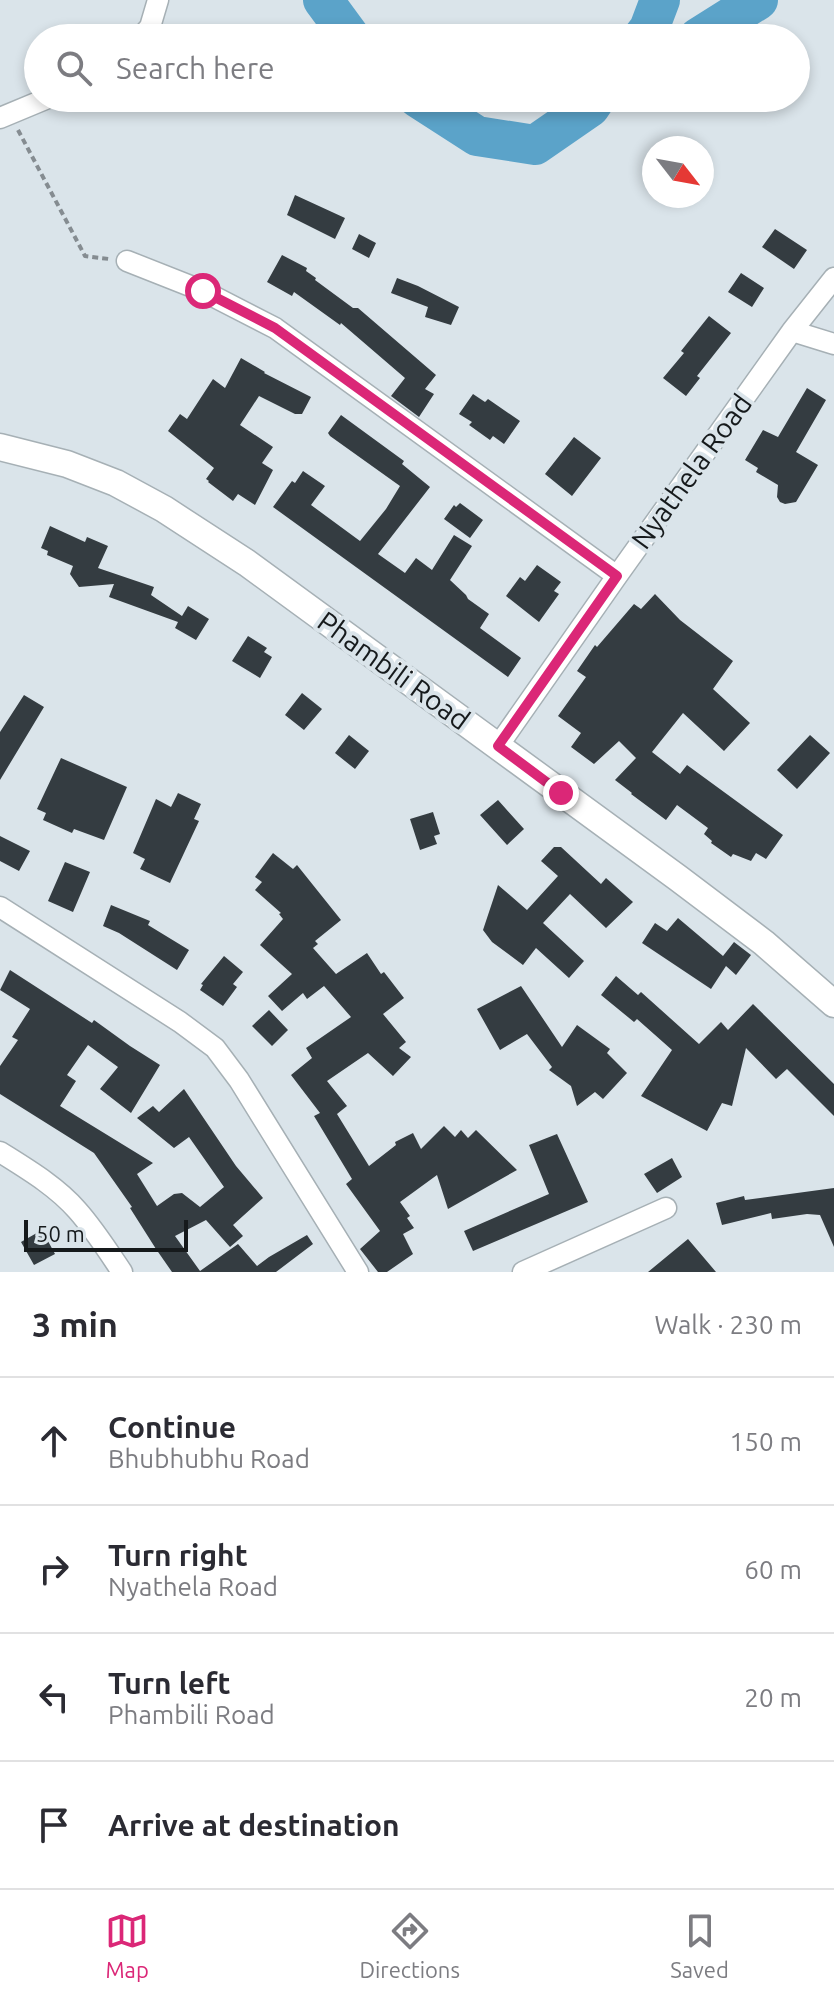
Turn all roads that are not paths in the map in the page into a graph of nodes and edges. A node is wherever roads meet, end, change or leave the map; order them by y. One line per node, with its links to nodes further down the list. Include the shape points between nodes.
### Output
1 (158, 0): 2 (street)
2 (151, 24)
3 (24, 108): 4 (street)
4 (5, 116)
5 (127, 261): 10 (street, via 203,291 275,328)
6 (834, 278): 7 (street, Nyathela Road)
7 (792, 331): 8 (street); 10 (street, Nyathela Road)
8 (834, 344)
9 (0, 447): 11 (street, Phambili Road, via 67,464 164,509)
10 (617, 576): 11 (street, Nyathela Road)
11 (498, 746): 13 (street, Phambili Road, via 764,943)
12 (0, 907): 17 (street, via 215,1048)
13 (834, 1004)
14 (0, 1152): 16 (street, via 75,1207)
15 (666, 1208): 18 (street)
16 (122, 1272)
17 (358, 1272)
18 (523, 1272)

